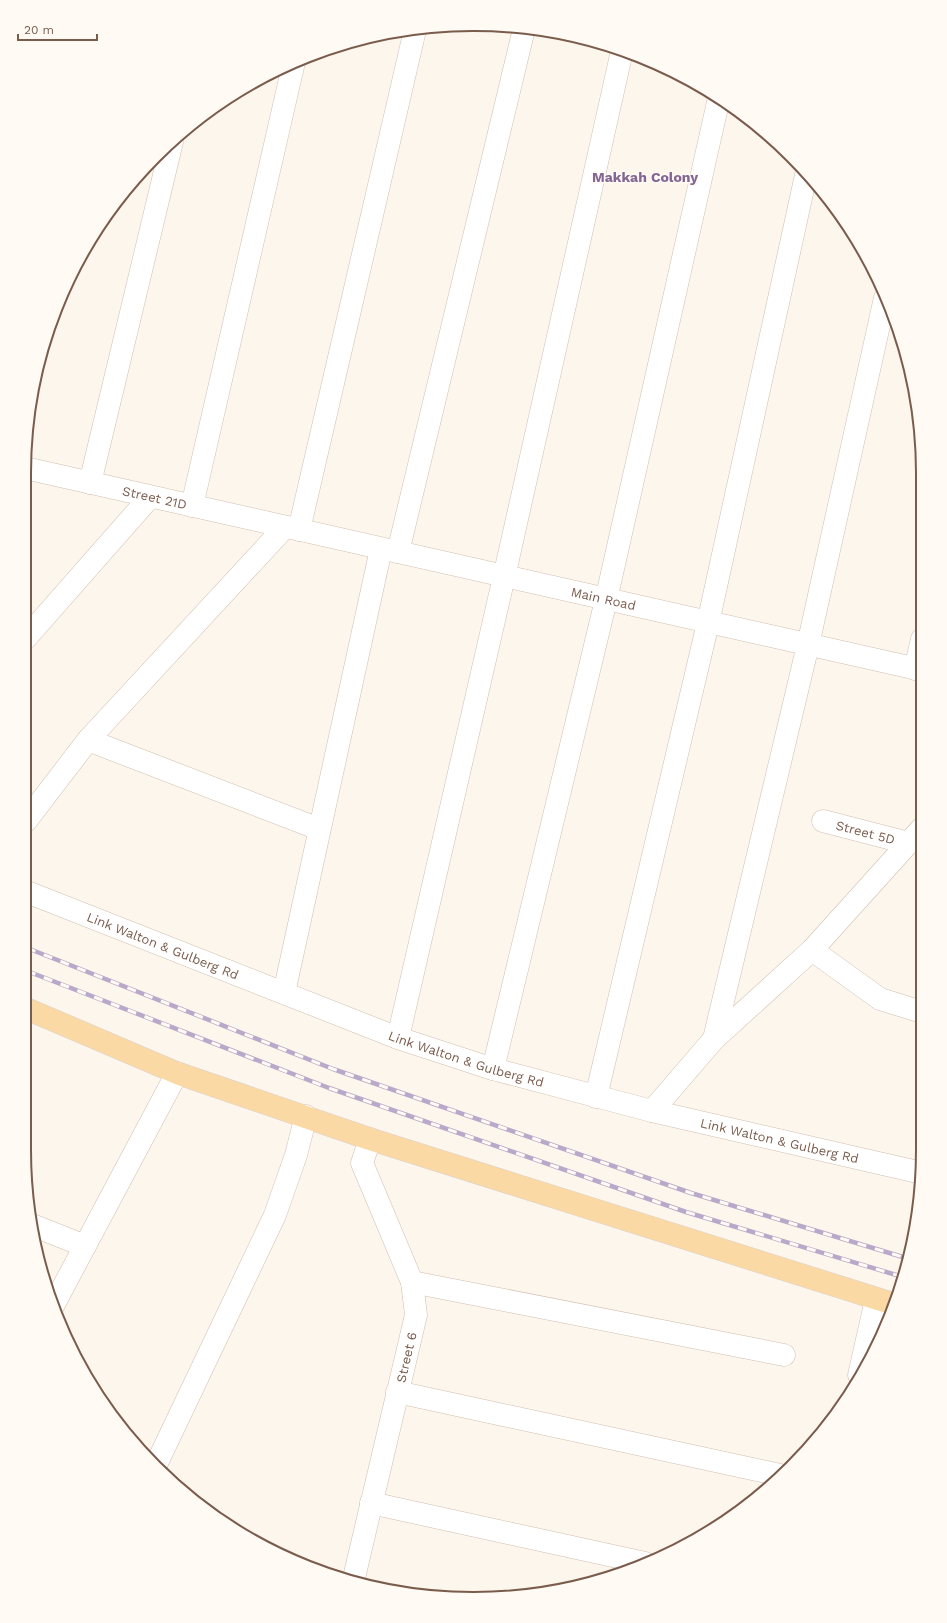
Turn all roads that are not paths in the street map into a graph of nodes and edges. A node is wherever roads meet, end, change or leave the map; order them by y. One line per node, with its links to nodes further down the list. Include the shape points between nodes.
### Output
1 (523, 34): 14 (street)
2 (414, 35): 13 (street)
3 (621, 56): 15 (street)
4 (292, 71): 12 (street)
5 (717, 105): 16 (street)
6 (169, 153): 10 (street)
7 (805, 181): 17 (street)
8 (883, 307): 19 (street)
9 (31, 469): 10 (street, Street 21D)
10 (90, 483): 11 (street, Street 21D)
11 (150, 497): 12 (street, Street 21D); 18 (street)
12 (192, 506): 13 (street, Street 21D)
13 (292, 529): 14 (street, Main Road); 21 (street)
14 (389, 551): 15 (street, Main Road); 24 (street)
15 (504, 577): 16 (street, Main Road); 31 (street)
16 (606, 600): 17 (street, Main Road); 33 (street)
17 (708, 623): 19 (street, Main Road); 35 (street)
18 (31, 632)
19 (808, 645): 20 (street, Main Road); 32 (street)
20 (916, 669)
21 (88, 740): 22 (street); 24 (street)
22 (31, 814)
23 (823, 821): 25 (street, Street 5D)
24 (319, 829): 28 (street)
25 (915, 835): 27 (street)
26 (31, 894): 28 (street, Link Walton & Gulberg Rd)
27 (812, 950): 30 (street, via 880,999); 32 (street)
28 (284, 993): 31 (street, Link Walton & Gulberg Rd)
29 (31, 1010): 34 (main road)
30 (916, 1010)
31 (398, 1038): 33 (street, Link Walton & Gulberg Rd)
32 (714, 1039): 36 (street)
33 (493, 1069): 35 (street, Link Walton & Gulberg Rd)
34 (177, 1073): 37 (main road); 41 (street)
35 (596, 1096): 36 (street, Link Walton & Gulberg Rd)
36 (652, 1111): 39 (street, Link Walton & Gulberg Rd)
37 (306, 1116): 38 (main road); 48 (street, via 296,1155 275,1215)
38 (370, 1139): 42 (street, Street 6, via 362,1163); 44 (main road)
39 (915, 1171)
40 (39, 1228): 41 (street)
41 (85, 1246): 43 (street)
42 (412, 1282): 46 (street); 47 (street, Street 6, via 416,1315)
43 (57, 1299)
44 (885, 1302): 45 (street)
45 (869, 1347)
46 (784, 1355)
47 (397, 1392): 49 (street); 50 (street, Street 6)
48 (159, 1459)
49 (774, 1474)
50 (371, 1503): 51 (street); 52 (street, Street 6)
51 (636, 1561)
52 (354, 1576)

